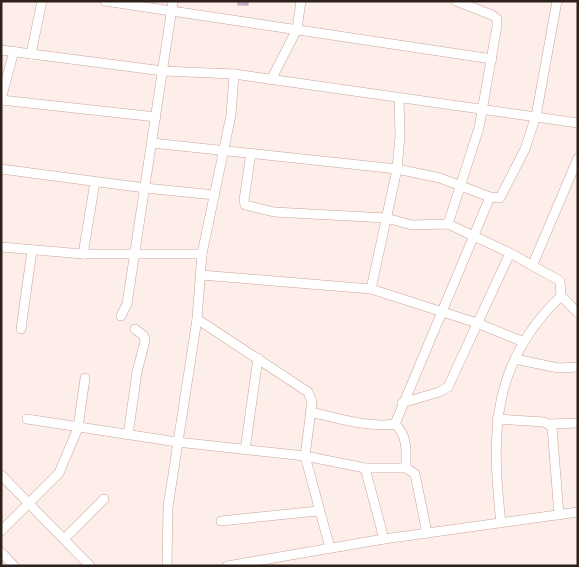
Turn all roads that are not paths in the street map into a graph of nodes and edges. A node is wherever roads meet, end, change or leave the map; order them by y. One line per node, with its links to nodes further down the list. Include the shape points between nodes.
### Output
1 (42, 1): 10 (street)
2 (105, 1): 6 (street)
3 (301, 1): 7 (street)
4 (557, 1): 18 (street)
5 (460, 2): 11 (street, via 497,19)
6 (173, 6): 7 (street); 12 (street)
7 (297, 28): 11 (street); 14 (street)
8 (1, 50): 9 (street)
9 (14, 51): 10 (street); 16 (street)
10 (31, 54): 12 (street)
11 (492, 59): 17 (street)
12 (163, 71): 13 (street); 19 (street)
13 (234, 74): 14 (street); 22 (street)
14 (271, 80): 15 (street)
15 (399, 97): 17 (street); 26 (street)
16 (1, 99): 19 (street)
17 (483, 109): 18 (street); 28 (street)
18 (536, 116): 20 (street); 31 (street, via 507,189 500,198)
19 (156, 117): 21 (street)
20 (578, 123)
21 (152, 143): 22 (street); 29 (street)
22 (224, 150): 23 (street); 30 (street)
23 (251, 153): 26 (street); 32 (street, via 244,200 245,205 251,208)
24 (578, 158): 41 (street)
25 (1, 169): 27 (street)
26 (397, 169): 28 (street); 32 (street)
27 (95, 182): 29 (street); 39 (street)
28 (462, 186): 31 (street); 33 (street)
29 (145, 188): 30 (street); 37 (street)
30 (215, 194): 40 (street)
31 (490, 197): 34 (street)
32 (386, 218): 33 (street, via 412,225); 43 (street)
33 (448, 224): 34 (street)
34 (474, 236): 38 (street); 45 (street)
35 (1, 247): 36 (street)
36 (32, 250): 39 (street); 50 (street)
37 (136, 253): 39 (street); 40 (street); 47 (street, via 127,304)
38 (510, 253): 41 (street); 49 (street)
39 (83, 254)
40 (202, 254): 42 (street)
41 (533, 264): 44 (street, via 558,277 562,284)
42 (201, 275): 43 (street); 48 (street)
43 (371, 289): 45 (street)
44 (560, 296): 46 (street); 52 (street, via 542,314)
45 (443, 312): 49 (street); 57 (street)
46 (578, 313)
47 (121, 316)
48 (197, 319): 53 (street); 66 (street)
49 (477, 323): 52 (street); 57 (street, via 448,387)
50 (21, 329)
51 (135, 329): 65 (street, via 145,341)
52 (524, 342): 54 (street)
53 (258, 358): 58 (street, via 308,392 312,402); 67 (street)
54 (515, 359): 55 (street, via 558,368); 60 (street, via 505,380)
55 (578, 367)
56 (85, 378): 64 (street)
57 (402, 403): 62 (street)
58 (310, 412): 62 (street, via 384,426); 68 (street)
59 (27, 419): 64 (street)
60 (497, 419): 63 (street); 78 (street, via 496,482)
61 (578, 423): 63 (street)
62 (395, 424): 70 (street, via 405,440)
63 (549, 424): 76 (street)
64 (78, 428): 65 (street); 73 (street, via 59,473)
65 (128, 435): 66 (street)
66 (177, 442): 67 (street); 88 (street, via 168,507)
67 (245, 450): 68 (street)
68 (305, 456): 69 (street); 74 (street)
69 (365, 468): 70 (street); 82 (street)
70 (406, 468): 80 (street, via 415,474)
71 (1, 475): 73 (street)
72 (104, 499): 81 (street)
73 (27, 504): 79 (street); 81 (street)
74 (318, 510): 77 (street); 83 (street)
75 (578, 512): 76 (street)
76 (559, 515): 78 (street)
77 (221, 522)
78 (501, 523): 80 (street)
79 (1, 532)
80 (427, 533): 82 (street)
81 (64, 539): 87 (street)
82 (384, 539): 83 (street)
83 (330, 548): 85 (street)
84 (1, 552): 86 (street)
85 (248, 564): 89 (street)
86 (14, 566)
87 (90, 566)
88 (167, 566)
89 (226, 566)

